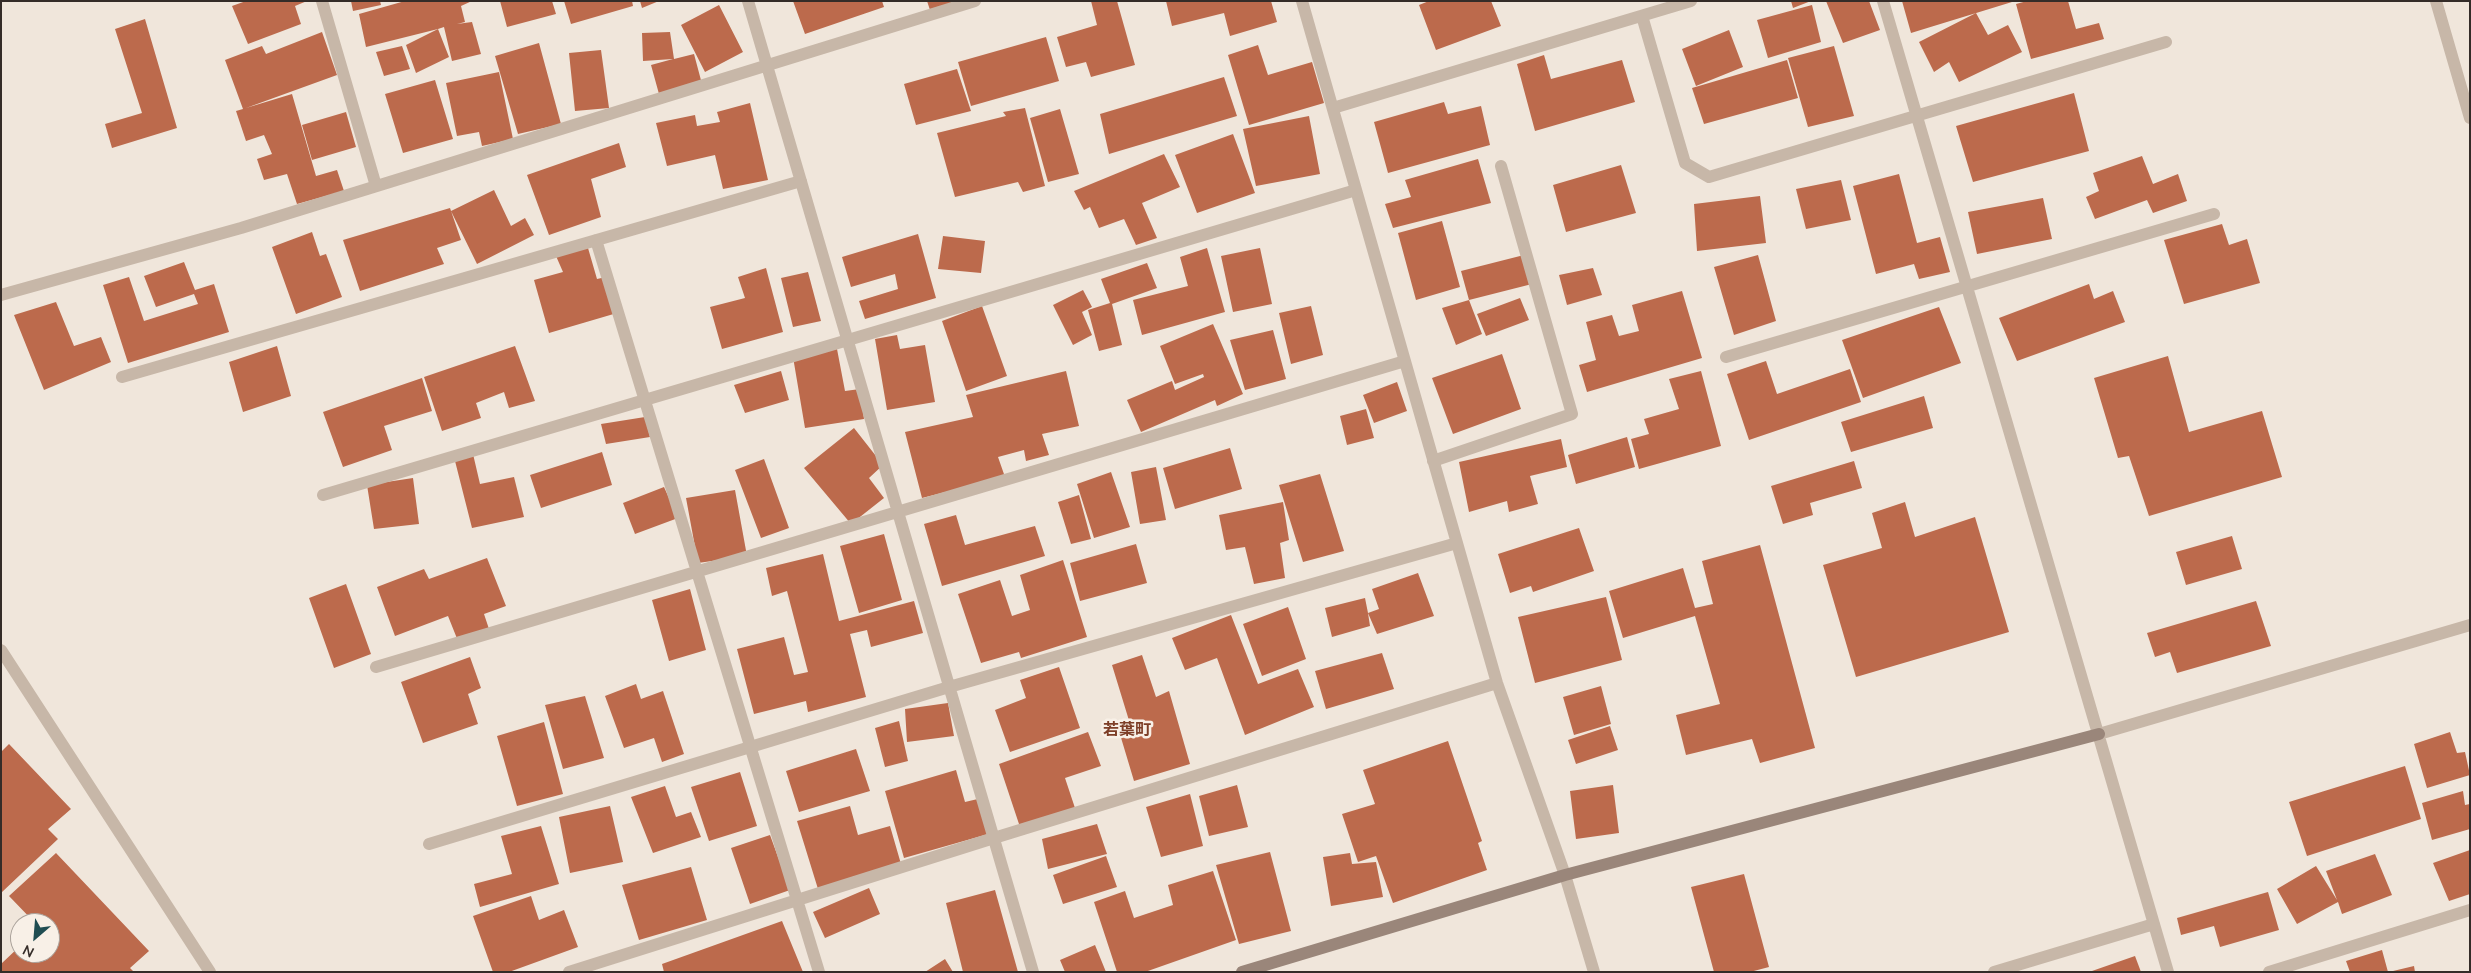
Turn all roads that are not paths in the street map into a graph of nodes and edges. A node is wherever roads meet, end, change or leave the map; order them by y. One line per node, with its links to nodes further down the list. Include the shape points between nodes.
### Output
1 (322, 1): 16 (street)
2 (748, 1): 10 (street)
3 (975, 1): 10 (street)
4 (1302, 1): 11 (street)
5 (1691, 1): 8 (street)
6 (1883, 1): 12 (street)
7 (2436, 1): 13 (street)
8 (1642, 16): 11 (street); 12 (street, via 1685,163 1709,177)
9 (2166, 42): 12 (street)
10 (767, 66): 15 (street); 16 (street)
11 (1332, 108): 17 (street)
12 (1917, 116): 20 (street)
13 (2470, 118)
14 (1501, 166): 27 (street, via 1572,414)
15 (800, 180): 19 (street); 22 (street)
16 (376, 186): 21 (street)
17 (1356, 190): 22 (street); 24 (street)
18 (2214, 214): 20 (street)
19 (596, 240): 25 (street); 26 (street)
20 (1967, 287): 23 (street); 37 (street)
21 (1, 295)
22 (847, 340): 26 (street); 29 (street)
23 (1726, 358)
24 (1405, 361): 27 (street); 29 (street)
25 (122, 377)
26 (645, 400): 28 (street); 31 (street)
27 (1433, 460): 30 (street)
28 (323, 495)
29 (898, 512): 31 (street); 36 (street)
30 (1457, 542): 35 (street); 36 (street)
31 (697, 572): 34 (street); 38 (street)
32 (2470, 625): 37 (street)
33 (1, 650): 45 (street)
34 (376, 667)
35 (1497, 683): 39 (street); 41 (street)
36 (949, 687): 38 (street); 39 (street)
37 (2099, 734): 41 (street); 44 (street)
38 (750, 747): 40 (street); 42 (street)
39 (994, 838): 42 (street); 48 (street)
40 (429, 844)
41 (1565, 875): 49 (street); 50 (street)
42 (797, 900): 46 (street); 47 (street)
43 (2470, 910): 53 (street)
44 (2154, 924): 51 (street); 52 (street)
45 (210, 972)
46 (569, 972)
47 (819, 972)
48 (1033, 972)
49 (1242, 972)
50 (1594, 972)
51 (1994, 972)
52 (2168, 972)
53 (2270, 972)

